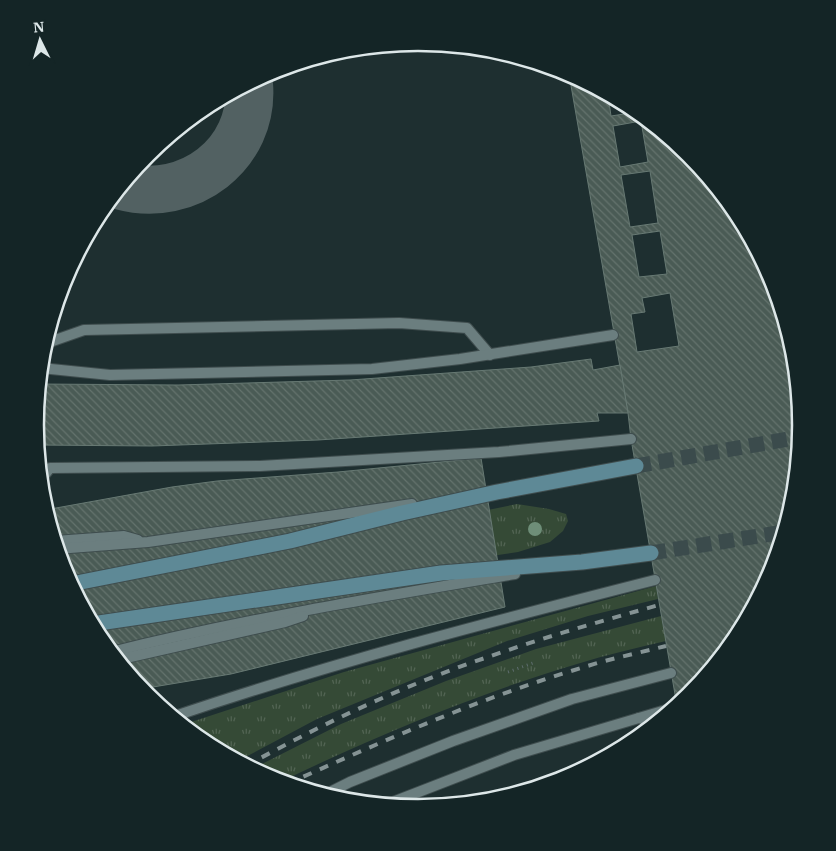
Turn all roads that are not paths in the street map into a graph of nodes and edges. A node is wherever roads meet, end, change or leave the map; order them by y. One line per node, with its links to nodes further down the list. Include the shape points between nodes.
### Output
1 (614, 335): 3 (lane)
2 (54, 340): 3 (lane, via 84,330 399,323 467,328)
3 (490, 355): 4 (lane, via 372,369 110,375)
4 (48, 369)
5 (631, 439): 8 (lane, via 499,452 260,466)
6 (636, 466): 10 (main road)
7 (46, 468): 8 (lane)
8 (50, 468): 9 (lane)
9 (47, 472)
10 (497, 492): 12 (lane); 17 (main road, via 290,541)
11 (62, 540): 12 (lane, via 124,536)
12 (144, 542): 13 (lane)
13 (65, 548)
14 (650, 553): 15 (main road)
15 (582, 562): 18 (lane); 19 (main road, via 440,572)
16 (655, 580): 24 (lane, via 473,626 257,688)
17 (78, 583)
18 (336, 605): 20 (lane, via 187,633); 21 (lane, via 286,622)
19 (100, 623)
20 (119, 650)
21 (125, 658)
22 (671, 673): 27 (lane, via 572,699 462,738)
23 (659, 712): 25 (lane)
24 (180, 714)
25 (638, 718): 26 (lane); 28 (lane, via 514,755)
26 (647, 721)
27 (334, 790)
28 (400, 799)

